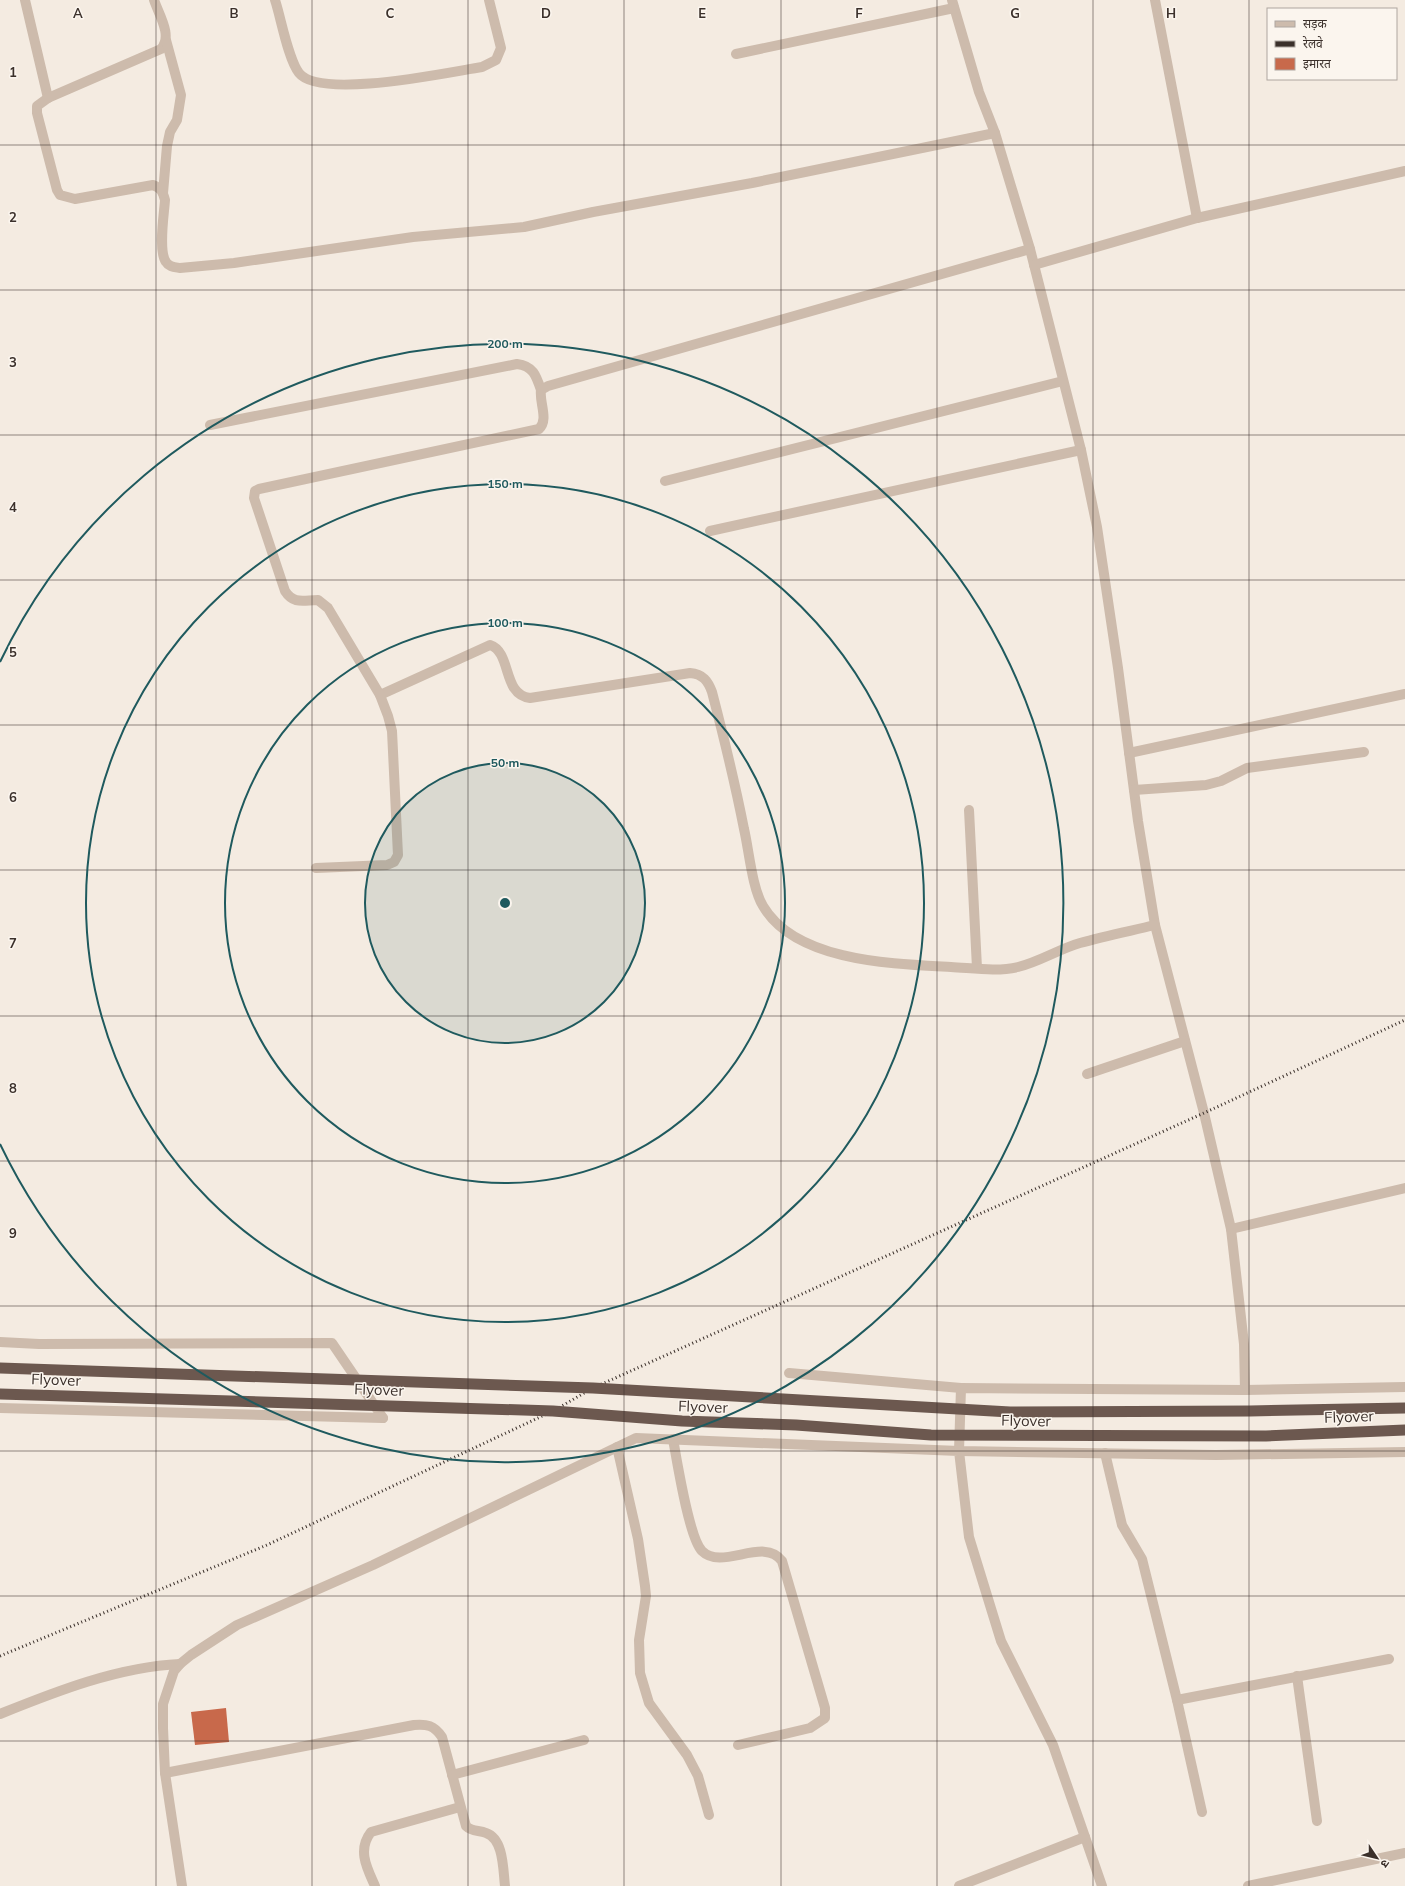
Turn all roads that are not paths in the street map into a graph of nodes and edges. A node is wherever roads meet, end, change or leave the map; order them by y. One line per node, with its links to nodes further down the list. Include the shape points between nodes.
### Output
1 (25, 0): 9 (street)
2 (154, 0): 7 (street)
3 (276, 0): 4 (street, via 293,62 299,74 328,84 376,84 482,67 496,60 500,48)
4 (489, 0)
5 (1155, 0): 13 (street)
6 (953, 4): 8 (street); 10 (street, via 979,92)
7 (166, 40): 9 (street, via 161,49); 12 (street, via 181,95 177,120 170,132 167,146)
8 (736, 54)
9 (48, 98): 12 (street, via 36,106 60,195 75,199 153,185)
10 (995, 133): 12 (street, via 524,227 413,237 180,268 166,263 162,254 165,200); 14 (street)
11 (1405, 171): 13 (street)
12 (163, 192)
13 (1197, 218): 15 (street)
14 (1030, 249): 15 (street); 17 (street, via 555,383)
15 (1034, 265): 16 (street)
16 (1063, 381): 19 (street); 20 (street)
17 (541, 390): 18 (street, via 536,373 525,365 517,364); 22 (street, via 544,418 539,429 259,488 255,491 254,498 285,591 289,597 297,601 318,600 328,608)
18 (210, 425)
19 (1081, 450): 21 (street); 25 (street, via 1097,527)
20 (665, 480)
21 (710, 530)
22 (380, 694): 28 (street, via 392,731 398,855 394,862 387,865); 30 (street, via 490,645 499,652 516,692 530,698 697,673 706,680 712,692 732,766 756,886 763,906 775,921 792,935 810,944 841,954 885,963)
23 (1405, 694): 25 (street)
24 (1364, 752): 26 (street, via 1247,768 1221,781 1206,785)
25 (1129, 753): 26 (street)
26 (1134, 790): 29 (street)
27 (969, 810): 30 (street)
28 (316, 868)
29 (1154, 925): 30 (street, via 1079,943 1016,968); 31 (street)
30 (977, 968)
31 (1185, 1041): 32 (street); 34 (street)
32 (1087, 1074)
33 (1405, 1188): 34 (street)
34 (1231, 1229): 40 (street, via 1244,1344)
35 (0, 1342): 42 (street, via 332,1343 383,1418)
36 (0, 1368): 43 (highway, Flyover, bridge, via 593,1388 1002,1412)
37 (788, 1373): 39 (street)
38 (1405, 1387): 40 (street)
39 (961, 1388): 40 (street); 47 (street)
40 (1245, 1390)
41 (0, 1394): 44 (highway, Flyover, bridge, via 553,1411 682,1421 796,1424 931,1435 1266,1436)
42 (0, 1408)
43 (1405, 1408)
44 (1405, 1430)
45 (673, 1439): 46 (street, via 636,1438); 47 (street); 56 (street, via 688,1510 701,1550 713,1558 768,1551 782,1561 825,1708 825,1718 810,1728)
46 (617, 1447): 51 (street, via 373,1565 238,1625); 61 (street, via 638,1539 645,1586 646,1596 639,1640 640,1673 649,1703 687,1755 698,1776)
47 (959, 1451): 49 (street); 63 (street, via 969,1537 1001,1641 1053,1745)
48 (1405, 1452): 49 (street, via 1216,1455)
49 (1105, 1453): 53 (street, via 1122,1524 1142,1559)
50 (1389, 1659): 52 (street)
51 (180, 1664): 54 (street, via 130,1670 49,1694); 57 (street, via 163,1704)
52 (1297, 1676): 53 (street); 62 (street)
53 (1177, 1700): 60 (street)
54 (0, 1714)
55 (584, 1740): 58 (street)
56 (738, 1745)
57 (165, 1773): 58 (street, via 425,1724 431,1725 442,1737); 65 (street)
58 (452, 1775): 59 (street)
59 (460, 1807): 66 (street, via 371,1832 366,1839 363,1853); 67 (street, via 469,1829 485,1832 499,1845)
60 (1202, 1812)
61 (709, 1814)
62 (1317, 1821)
63 (1085, 1837): 68 (street); 69 (street)
64 (1405, 1853): 70 (street)
65 (182, 1886)
66 (375, 1886)
67 (505, 1886)
68 (959, 1886)
69 (1102, 1886)
70 (1248, 1886)

